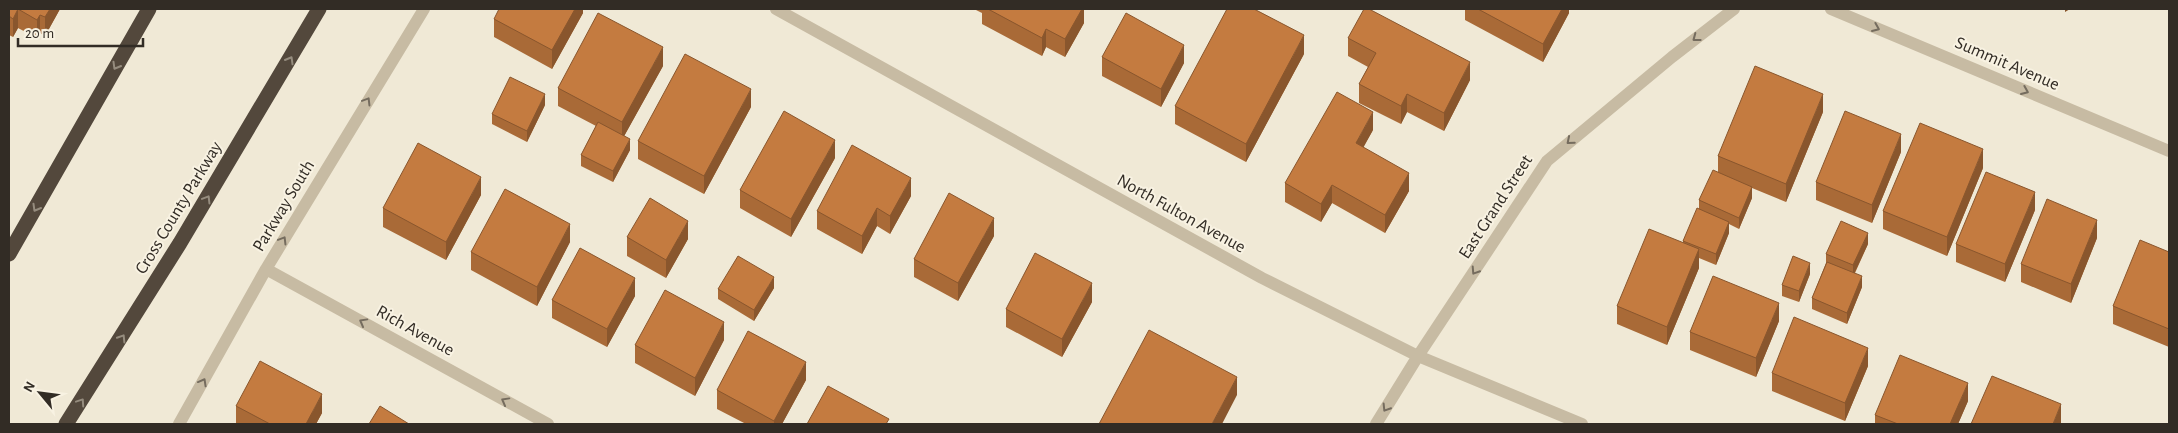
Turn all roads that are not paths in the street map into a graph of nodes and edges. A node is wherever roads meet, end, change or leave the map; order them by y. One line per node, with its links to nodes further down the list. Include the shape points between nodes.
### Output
1 (149, 9): 8 (highway, one-way to 8)
2 (319, 9): 12 (highway, Cross County Parkway, one-way to 2, via 180,243)
3 (424, 9): 9 (street, Parkway South, one-way to 3)
4 (776, 9): 10 (street, North Fulton Avenue, via 1262,278)
5 (1734, 9): 10 (street, East Grand Street, one-way to 10, via 1547,160)
6 (1831, 9): 7 (street, Summit Avenue, one-way to 7)
7 (2169, 150)
8 (9, 254)
9 (266, 269): 11 (street, Rich Avenue, one-way to 9); 13 (street, Parkway South, one-way to 9)
10 (1418, 356): 14 (street, East Grand Street, one-way to 14); 15 (street, North Fulton Avenue)
11 (543, 423)
12 (66, 424)
13 (179, 424)
14 (1376, 424)
15 (1582, 424)

